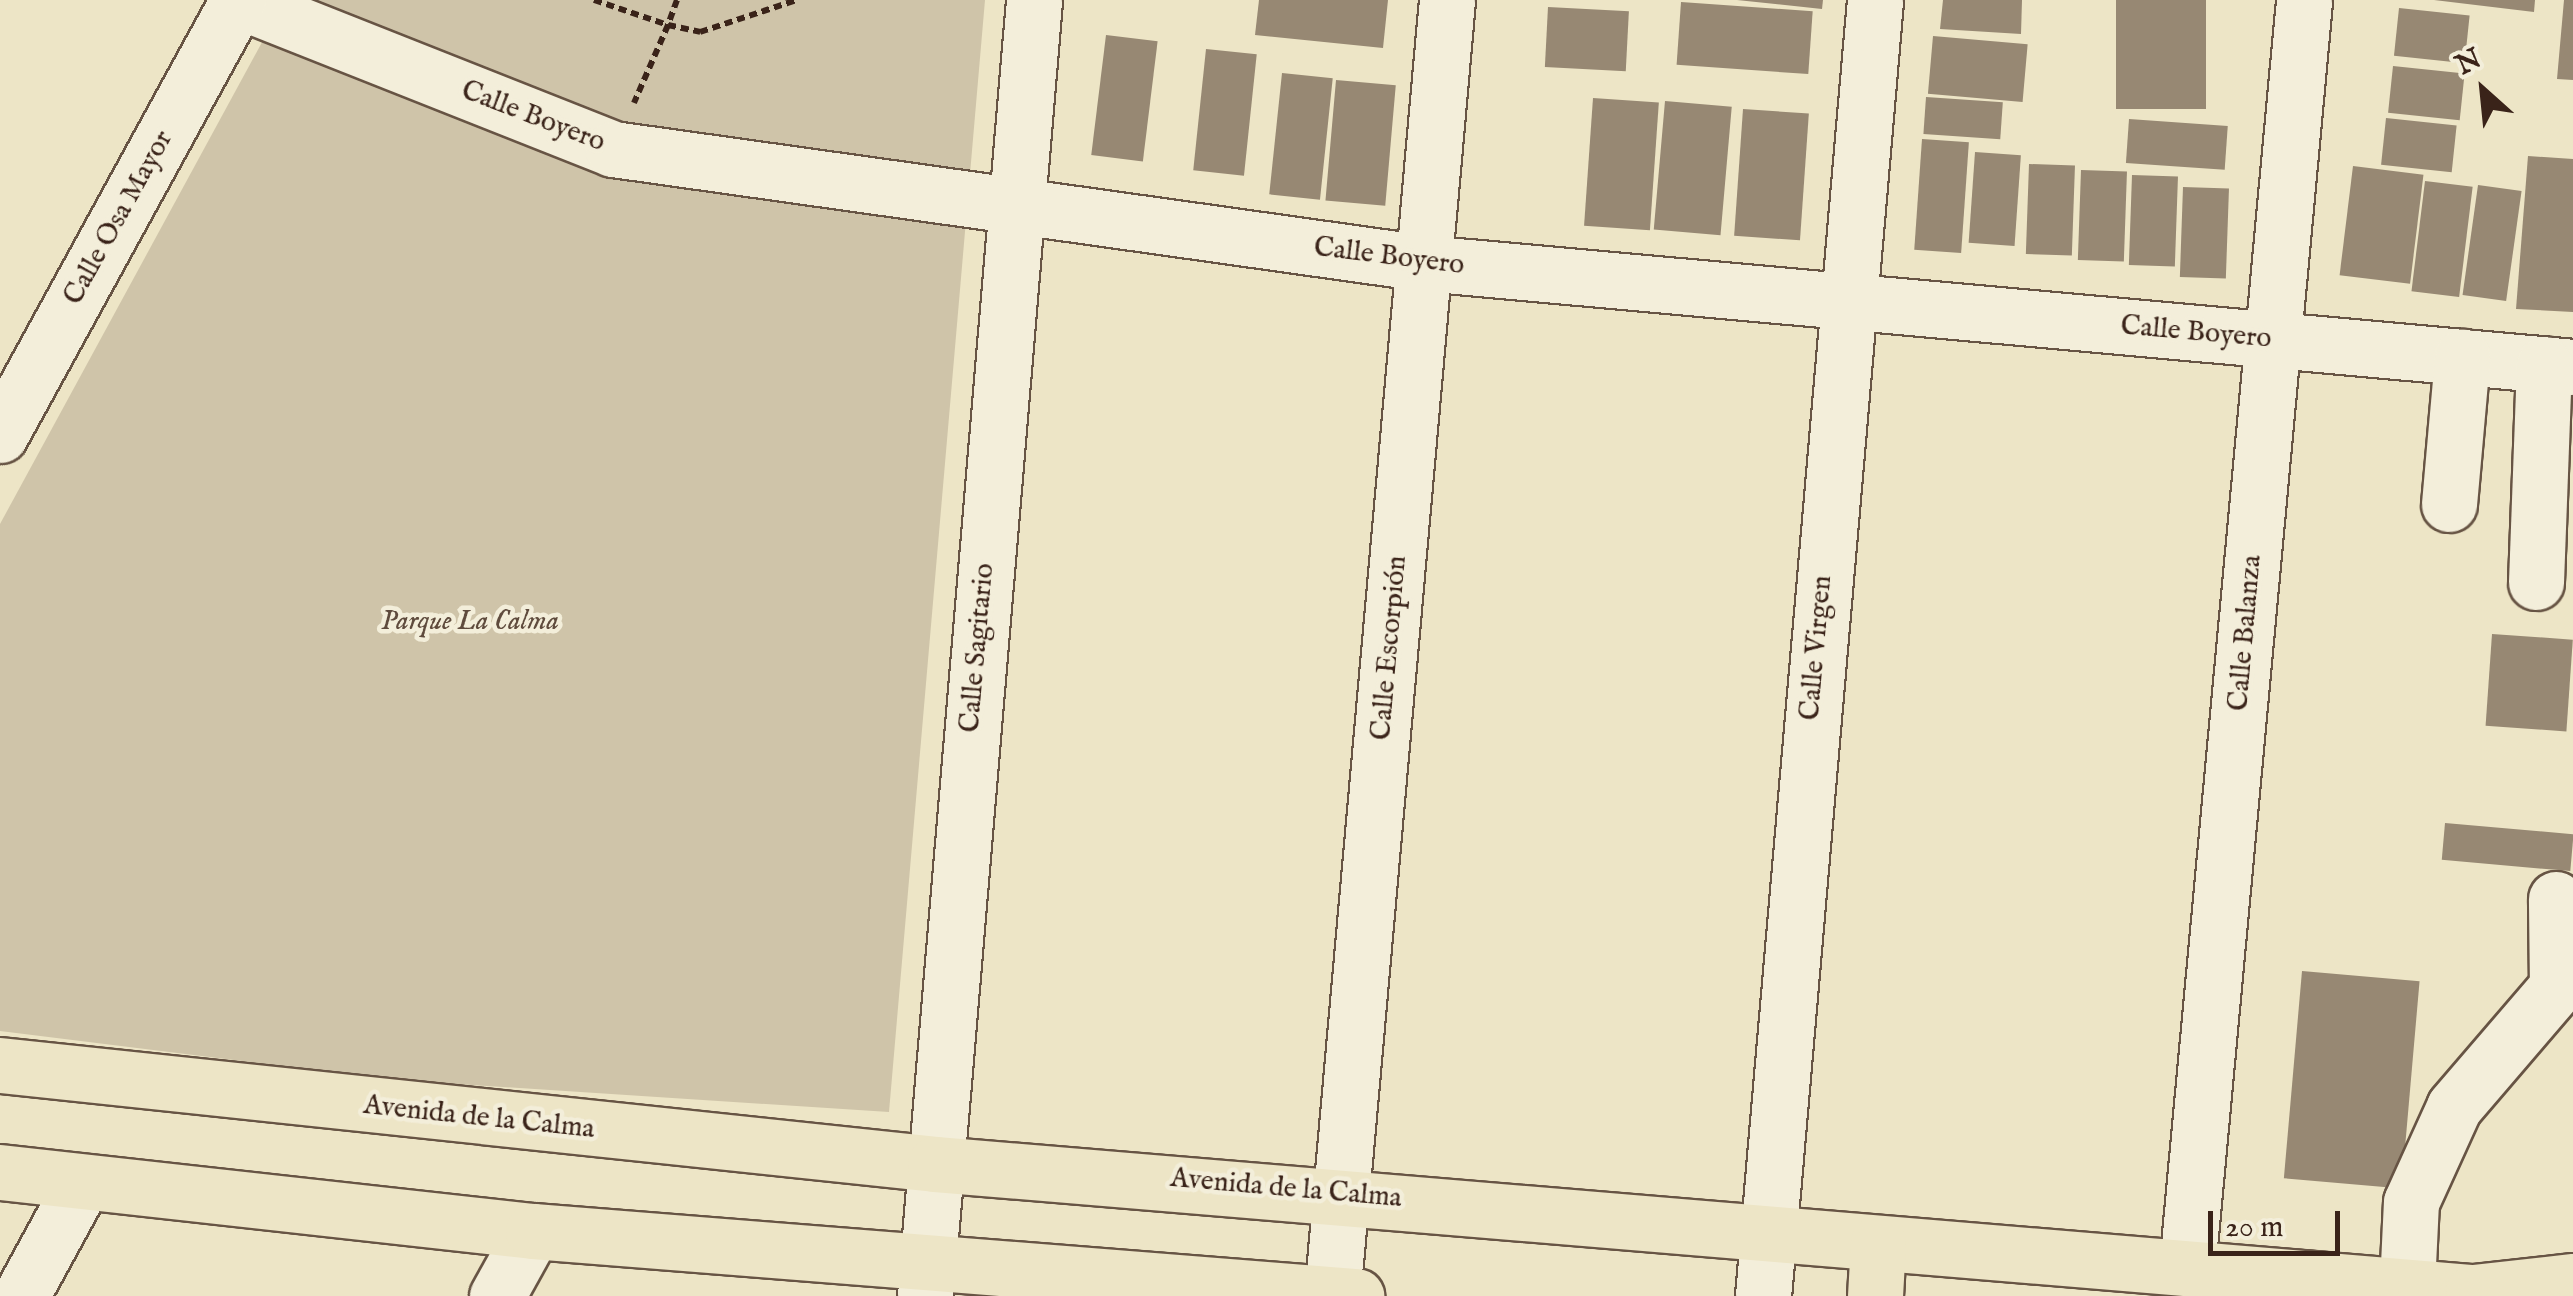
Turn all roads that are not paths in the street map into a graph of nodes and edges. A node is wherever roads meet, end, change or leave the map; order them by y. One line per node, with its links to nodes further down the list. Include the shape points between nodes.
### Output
1 (238, 0): 6 (street, Calle Boyero, via 613,149); 12 (street, Calle Osa Mayor)
2 (1034, 0): 6 (street, Calle Sagitario)
3 (1447, 0): 7 (street, Calle Escorpión)
4 (1875, 0): 8 (street, Calle Virgen)
5 (2304, 0): 9 (street, Calle Balanza)
6 (1015, 206): 7 (street, Calle Boyero); 17 (street, Calle Sagitario)
7 (1424, 263): 8 (street, Calle Boyero); 20 (street, Calle Escorpión)
8 (1846, 302): 9 (street, Calle Boyero); 22 (street, Calle Virgen)
9 (2274, 340): 10 (street, Calle Boyero); 23 (street, Calle Balanza)
10 (2462, 357): 11 (street, Calle Boyero); 13 (street)
11 (2558, 366): 14 (street)
12 (0, 435)
13 (2449, 504)
14 (2536, 582)
15 (2556, 899): 27 (street, via 2558,987 2454,1107 2411,1202)
16 (0, 1065): 17 (main road, Avenida de la Calma)
17 (935, 1164): 20 (main road, Avenida de la Calma); 25 (street, Calle Sagitario)
18 (0, 1172): 19 (main road)
19 (81, 1186): 21 (main road); 29 (street)
20 (1342, 1193): 22 (main road, Avenida de la Calma); 28 (street, Calle Escorpión)
21 (533, 1230): 25 (main road); 30 (street)
22 (1768, 1230): 24 (main road, Avenida de la Calma); 31 (street, Calle Virgen)
23 (2187, 1267): 24 (main road, Avenida de la Calma); 27 (main road, Avenida de la Calma)
24 (1876, 1270)
25 (926, 1279): 28 (main road)
26 (2573, 1281): 27 (main road, Avenida de la Calma, via 2473,1292)
27 (2406, 1286)
28 (1340, 1295)
29 (20, 1296)
30 (496, 1296)
31 (1762, 1296)

